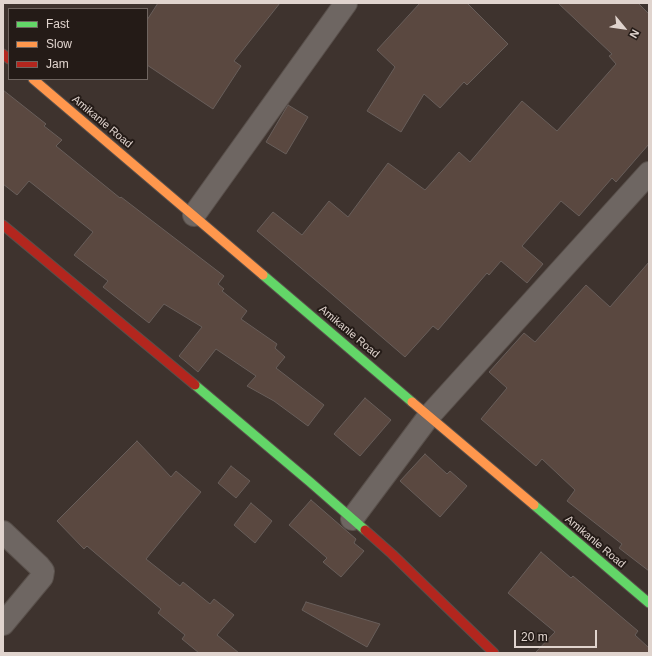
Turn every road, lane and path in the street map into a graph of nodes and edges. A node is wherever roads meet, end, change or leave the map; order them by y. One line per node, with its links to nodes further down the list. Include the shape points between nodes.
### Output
1 (346, 3): 4 (street)
2 (34, 80): 4 (street, Amikanle Road)
3 (646, 184): 6 (street)
4 (194, 215): 6 (street, Amikanle Road)
5 (3, 225): 7 (street)
6 (429, 416): 7 (street); 9 (street, Amikanle Road)
7 (352, 519): 11 (street)
8 (3, 532): 10 (street, via 43,571 42,577)
9 (649, 603)
10 (3, 624)
11 (494, 653)

